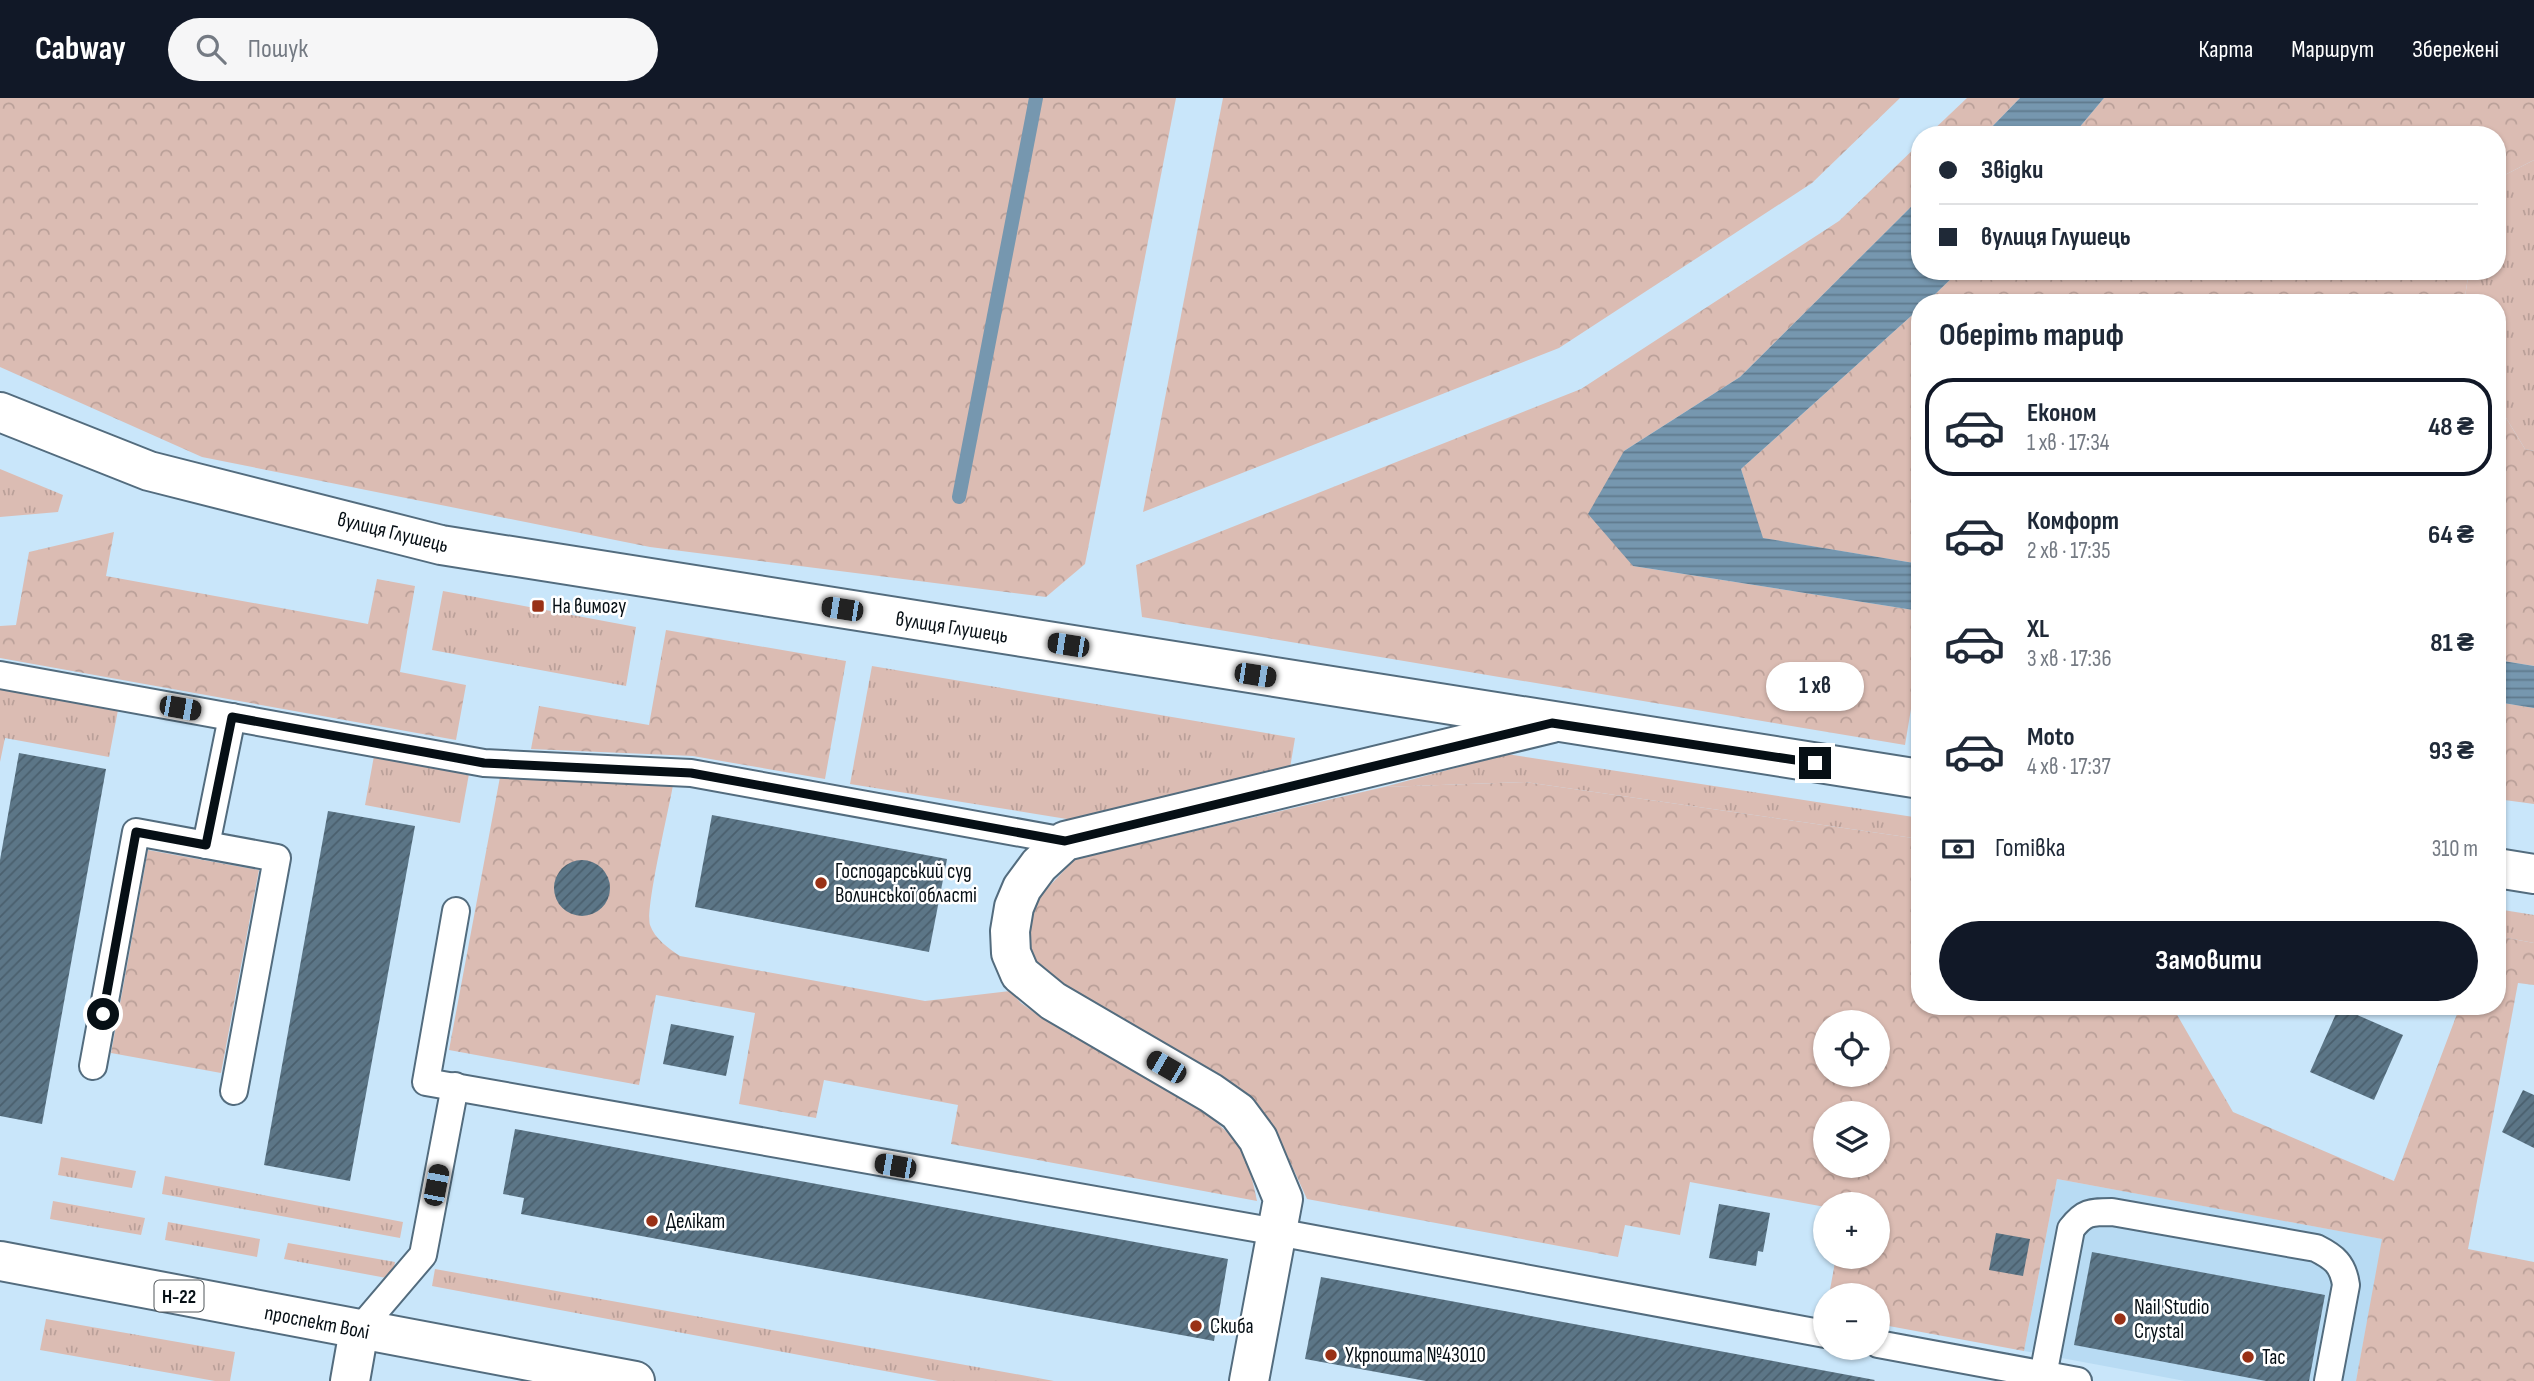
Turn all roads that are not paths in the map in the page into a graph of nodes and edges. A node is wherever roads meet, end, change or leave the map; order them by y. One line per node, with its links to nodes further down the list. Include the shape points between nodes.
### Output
1 (0, 412): 4 (street, вулиця Глушець, via 149,471 441,545)
2 (0, 675): 3 (lane)
3 (232, 717): 6 (lane, via 484,763 691,773); 7 (lane)
4 (1552, 723): 5 (street, вулиця Глушець); 6 (street)
5 (1911, 778)
6 (1065, 841): 14 (street, via 1039,865 1014,907 1011,953 1020,974 1052,1001 1238,1112 1258,1139 1283,1199)
7 (206, 845): 11 (lane, via 136,832); 13 (lane, via 277,858)
8 (2506, 869): 9 (street)
9 (2534, 874)
10 (456, 911): 12 (lane, via 426,1082)
11 (93, 1066)
12 (455, 1086): 14 (lane); 16 (lane, via 423,1255)
13 (234, 1091)
14 (1276, 1232): 17 (lane); 22 (street)
15 (0, 1261): 16 (street, проспект Волі / Н-22)
16 (359, 1330): 20 (street); 21 (street, проспект Волі / Н-22)
17 (1813, 1332)
18 (1890, 1346): 19 (lane)
19 (2043, 1378): 23 (lane); 24 (lane, via 2071,1229 2081,1216 2112,1212 2316,1248 2333,1257 2344,1270 2346,1285)
20 (350, 1381)
21 (635, 1381)
22 (1249, 1381)
23 (2078, 1381)
24 (2328, 1381)

